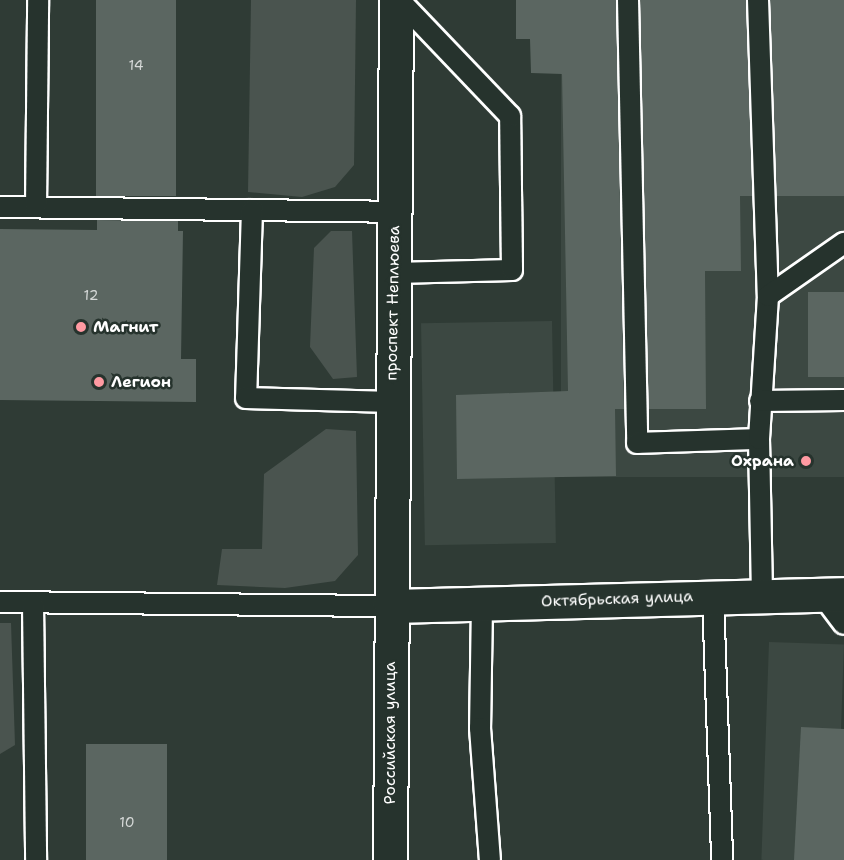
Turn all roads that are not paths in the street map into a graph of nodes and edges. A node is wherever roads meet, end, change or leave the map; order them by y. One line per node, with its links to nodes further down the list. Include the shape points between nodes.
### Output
1 (38, 0): 6 (lane)
2 (398, 0): 8 (street, проспект Неплюева); 12 (lane, via 510,116 512,270)
3 (628, 0): 17 (lane, via 637,443)
4 (758, 0): 13 (lane)
5 (0, 207): 6 (lane)
6 (36, 207): 7 (lane)
7 (252, 210): 8 (lane); 16 (lane, via 246,398)
8 (395, 212): 12 (street, проспект Неплюева)
9 (844, 243): 11 (lane)
10 (844, 258): 11 (lane)
11 (820, 259): 13 (lane)
12 (394, 273): 16 (street, проспект Неплюева)
13 (768, 296): 15 (lane)
14 (844, 400): 15 (lane)
15 (760, 401): 17 (lane)
16 (392, 402): 24 (street, проспект Неплюева)
17 (759, 439): 18 (lane)
18 (762, 595): 19 (street, Октябрьская улица); 20 (street, Октябрьская улица)
19 (833, 595): 25 (lane)
20 (713, 597): 23 (street, Октябрьская улица); 29 (lane)
21 (0, 602): 22 (lane)
22 (33, 603): 24 (lane); 26 (lane)
23 (482, 603): 24 (street, Октябрьская улица); 28 (lane, via 480,728)
24 (390, 606): 27 (street, Российская улица)
25 (844, 624)
26 (36, 860)
27 (390, 860)
28 (490, 860)
29 (722, 860)

